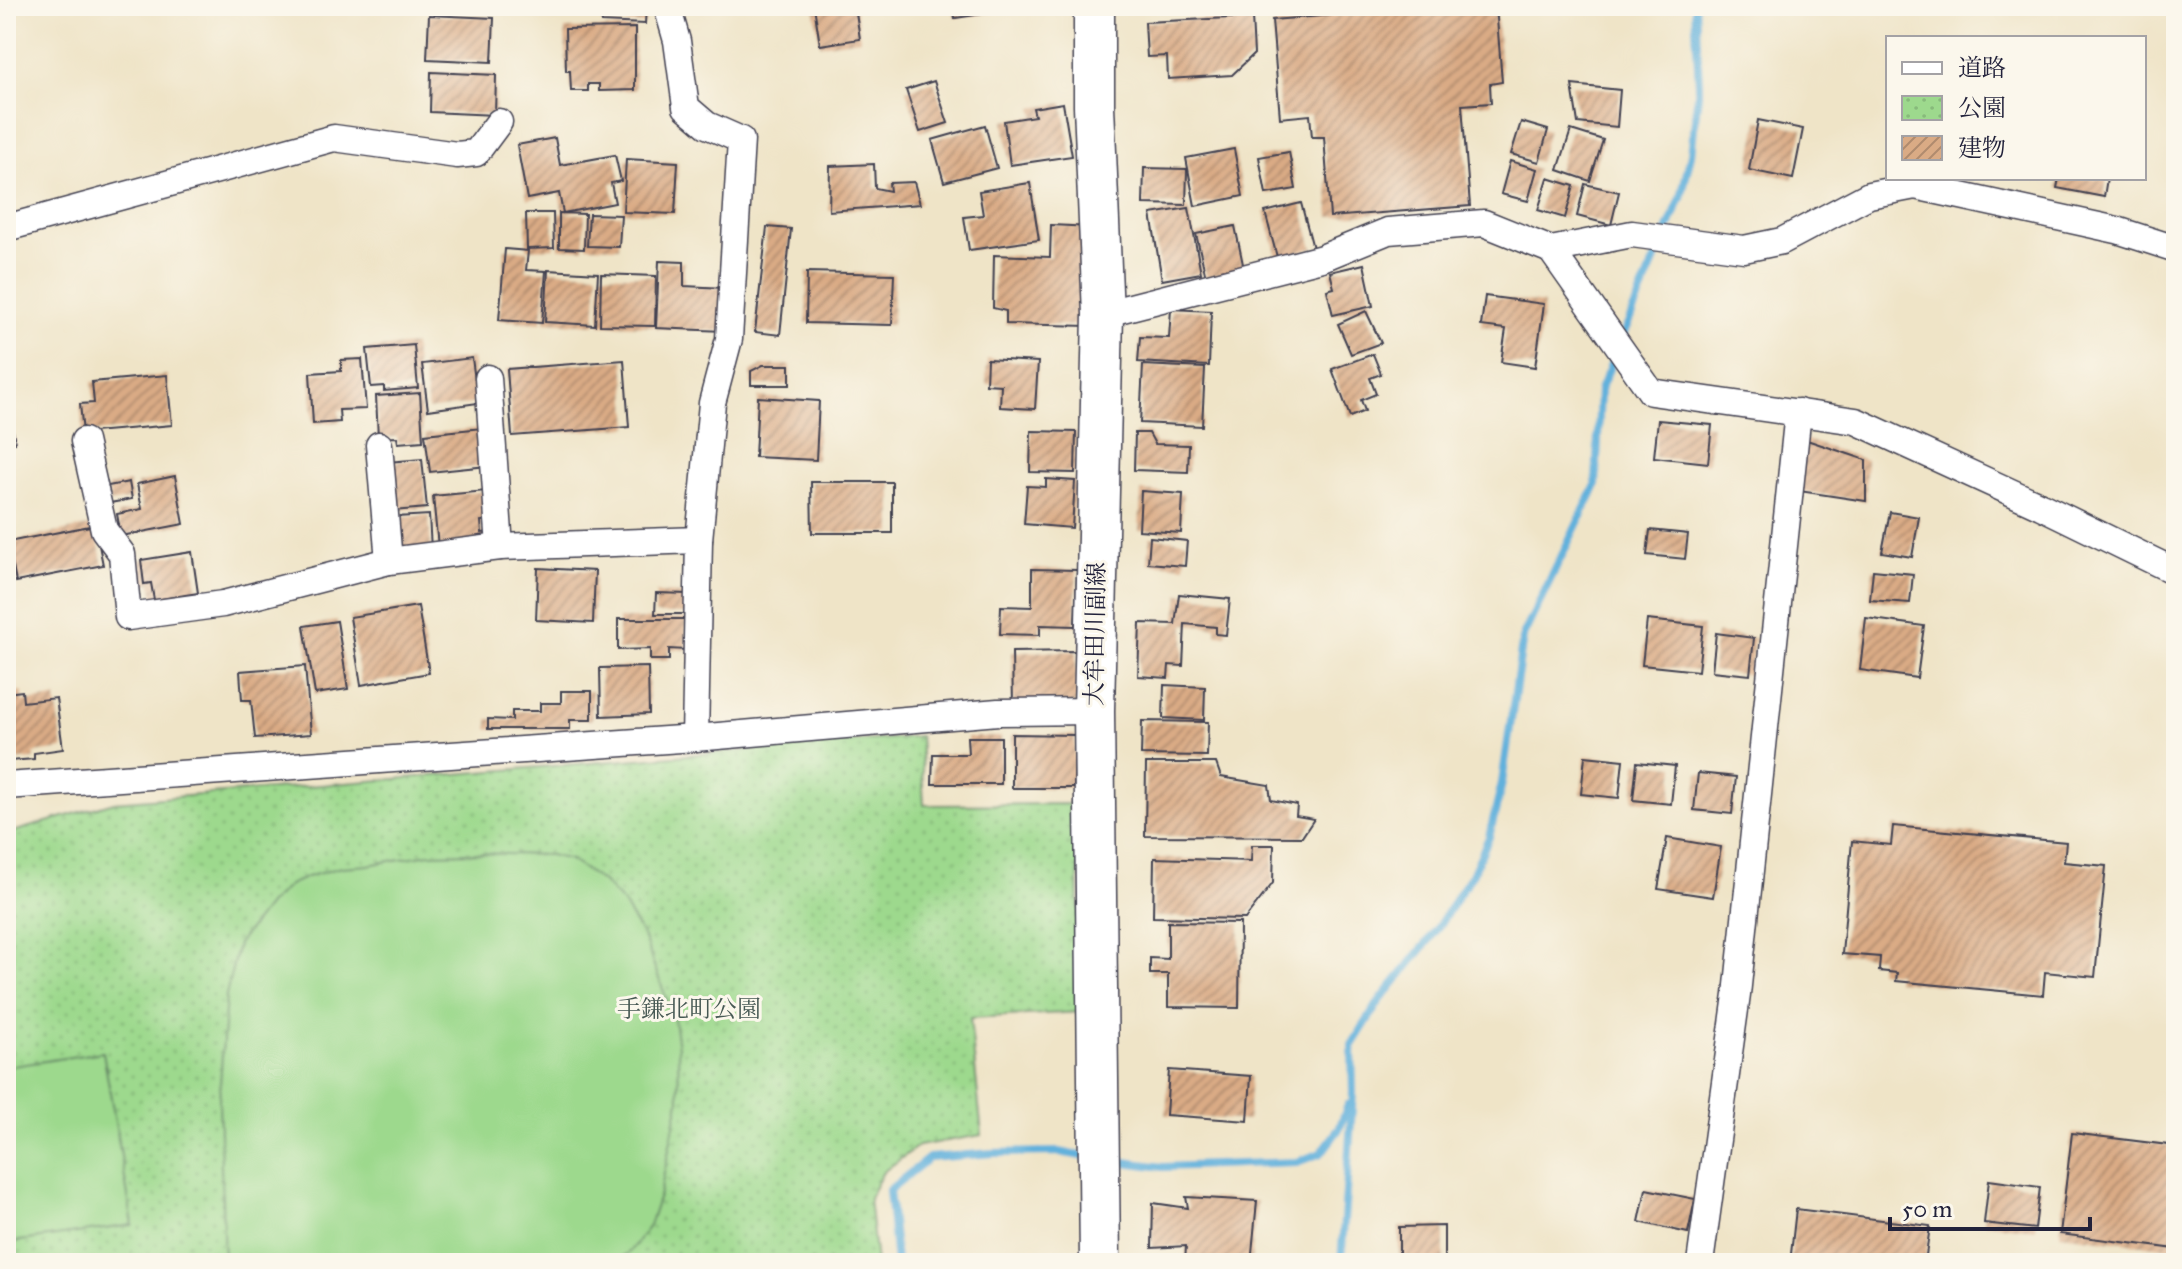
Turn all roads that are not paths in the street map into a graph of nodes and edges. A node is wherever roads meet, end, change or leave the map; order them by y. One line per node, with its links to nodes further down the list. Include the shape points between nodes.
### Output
1 (667, 6): 12 (street, via 686,107 707,125 741,140 729,339 712,403)
2 (1094, 6): 7 (main road, 大牟田川副線)
3 (499, 122): 4 (street, via 476,153 334,138)
4 (6, 228)
5 (2176, 249): 6 (street, via 2117,230 1915,186 1869,195 1782,241 1744,249 1632,234)
6 (1551, 250): 7 (street, via 1484,223 1388,231 1322,258); 9 (street, via 1651,392)
7 (1103, 314): 16 (main road, 大牟田川副線)
8 (488, 378): 13 (street)
9 (1798, 412): 15 (street, via 1856,421 2172,570); 20 (street, via 1737,995)
10 (84, 441): 14 (street, via 104,530 122,554 128,617 223,604)
11 (379, 445): 14 (street)
12 (699, 540): 13 (street); 17 (street)
13 (500, 547): 14 (street)
14 (389, 561)
15 (2176, 562)
16 (1094, 711): 17 (street, via 998,712); 19 (main road, 大牟田川副線)
17 (695, 738): 18 (street)
18 (6, 786)
19 (1100, 1263)
20 (1700, 1263)

